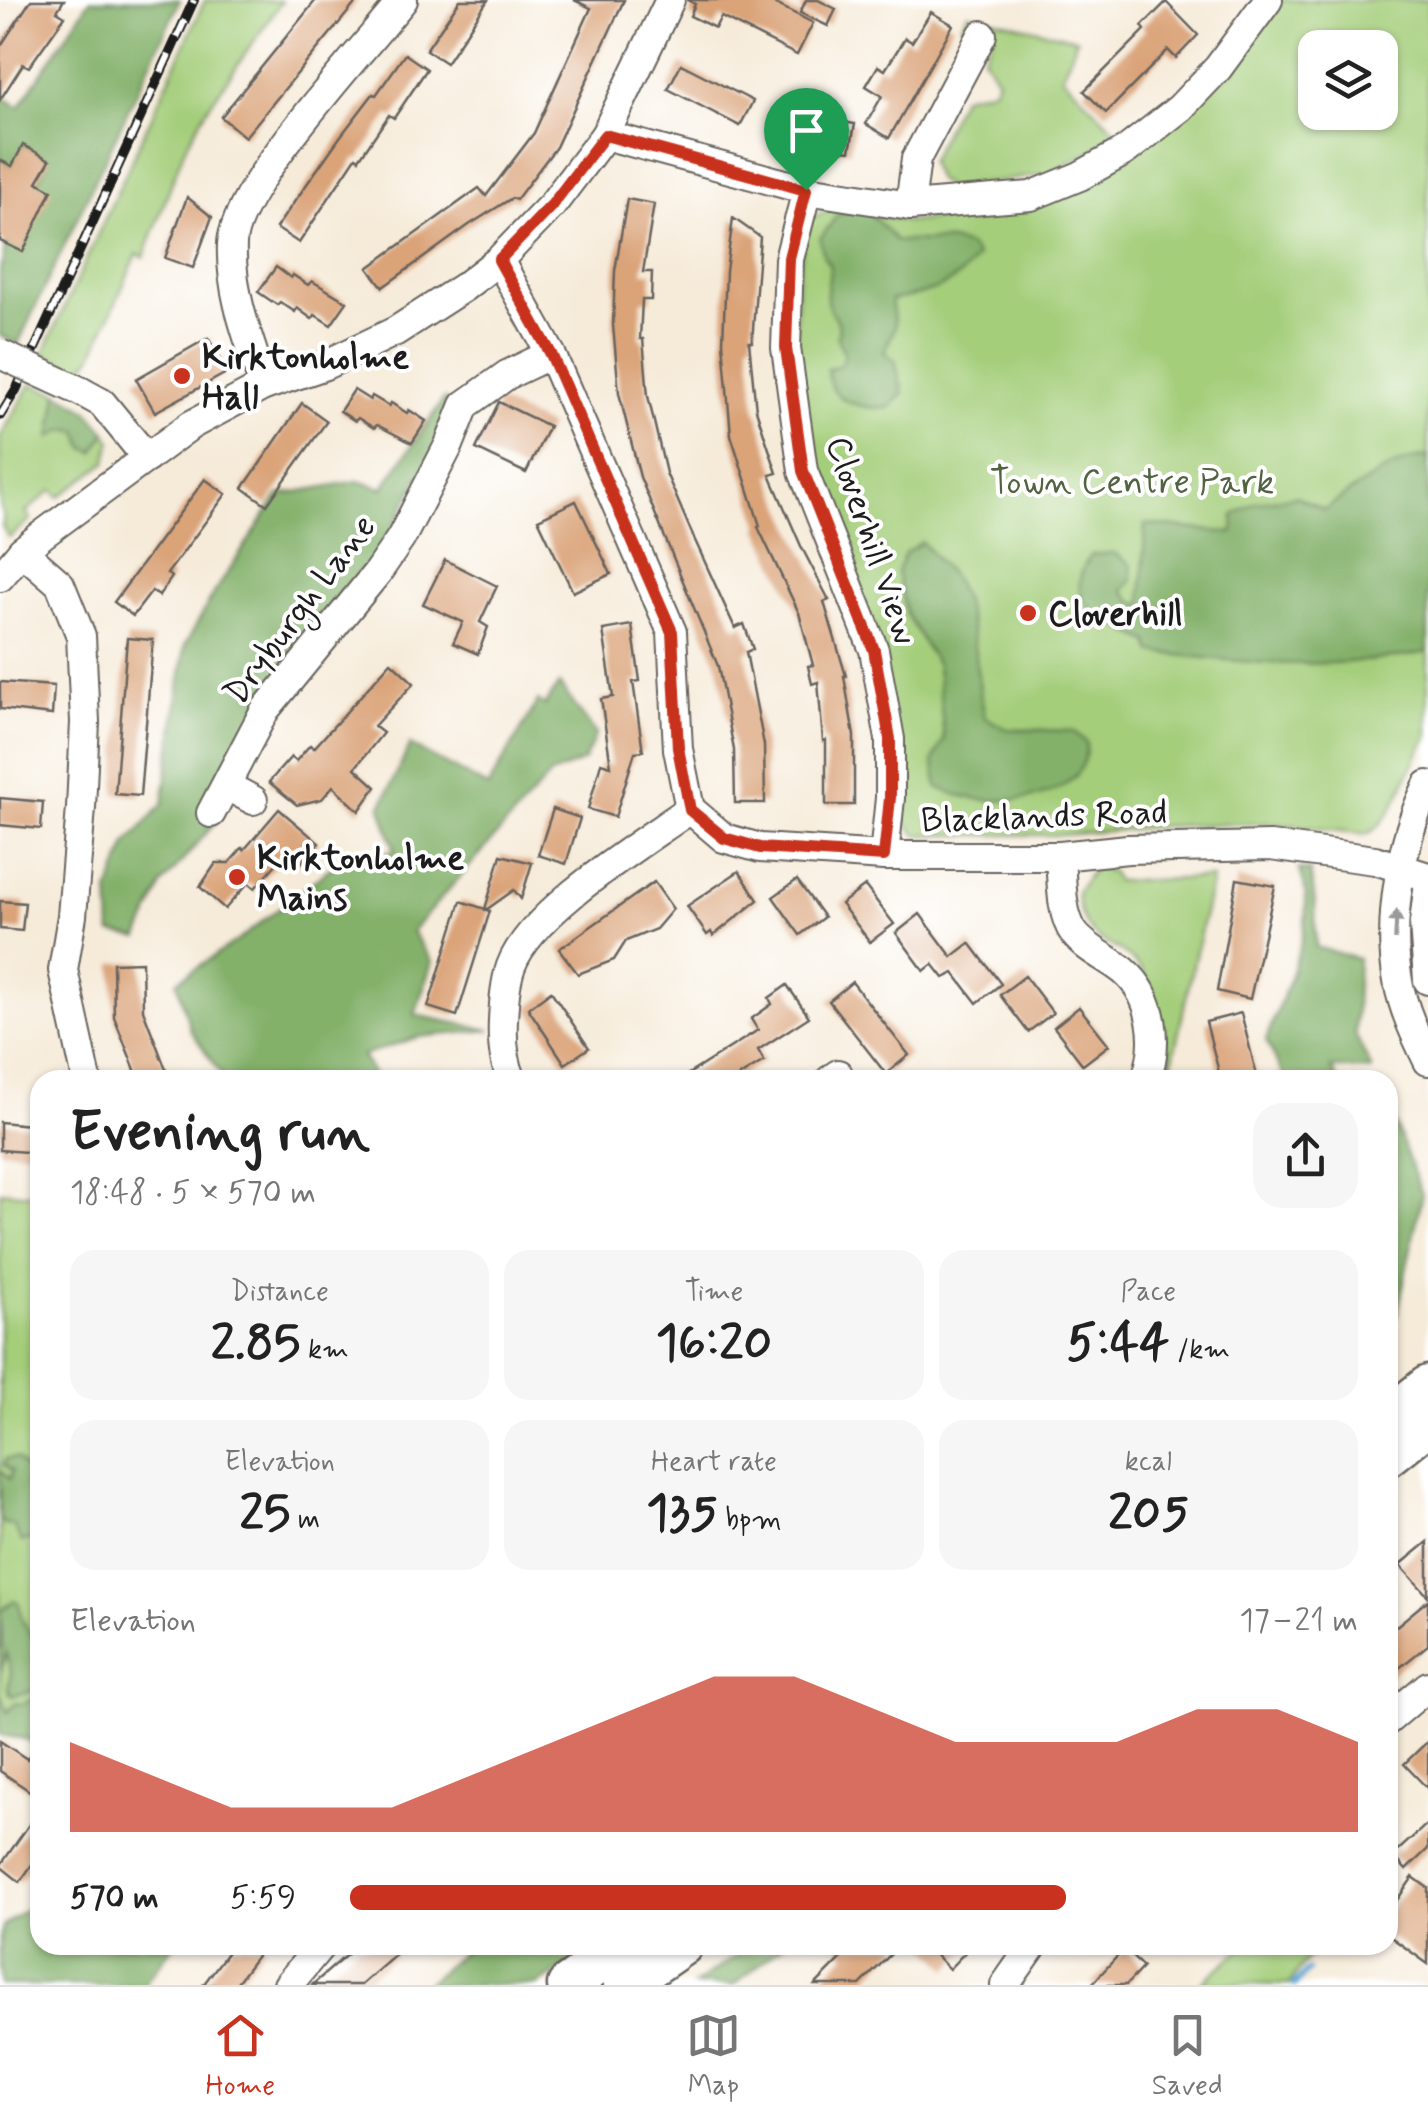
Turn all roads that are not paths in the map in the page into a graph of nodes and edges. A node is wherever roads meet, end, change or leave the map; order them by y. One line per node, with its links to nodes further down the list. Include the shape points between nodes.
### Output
1 (403, 0): 11 (street, via 262,174 242,209 232,239 233,282)
2 (670, 0): 5 (street)
3 (1268, 0): 7 (street, via 1218,68 1125,151 1030,196)
4 (982, 35): 7 (street, via 916,159)
5 (605, 135): 6 (street); 8 (street)
6 (806, 190): 7 (street); 20 (street, Cloverhill View, via 789,258 786,348 803,471 874,650 890,739)
7 (910, 206)
8 (499, 260): 10 (street); 11 (street, via 396,331)
9 (0, 354): 12 (street, bridge, via 102,403)
10 (551, 354): 16 (street, Dryburgh Lane, via 465,405 401,538 265,710); 18 (street, via 672,632 678,748)
11 (264, 386): 12 (street, via 191,425)
12 (147, 458): 13 (street)
13 (22, 551): 14 (street); 27 (street, via 60,584 81,636 81,808 63,970)
14 (0, 577)
15 (1428, 785): 22 (street, via 1411,819)
16 (227, 786): 17 (street); 19 (street, Dryburgh Lane)
17 (252, 800)
18 (690, 810): 20 (street, Blacklands Road, via 724,838 760,848); 28 (street, via 558,907 530,936 512,964 504,997)
19 (211, 813)
20 (884, 856): 21 (street, Blacklands Road)
21 (1060, 856): 22 (street, Blacklands Road, via 1270,846); 29 (street, via 1073,932 1128,974 1150,1016 1155,1046)
22 (1401, 868): 23 (street, Blacklands Road); 26 (street, one-way to 22, via 1398,981)
23 (1428, 877)
24 (1428, 890): 25 (street)
25 (1428, 980)
26 (1428, 1061)
27 (84, 1070)
28 (507, 1070)
29 (1148, 1070)
30 (1428, 1386): 31 (highway)
31 (1398, 1410)
32 (1428, 1424): 33 (highway)
33 (1398, 1448)
34 (1428, 1686): 35 (street)
35 (1398, 1712)
36 (314, 1955): 40 (street)
37 (612, 1955): 41 (highway)
38 (668, 1955): 42 (highway)
39 (1026, 1955): 43 (street)
40 (288, 1985)
41 (568, 1985)
42 (624, 1985)
43 (1006, 1985)

